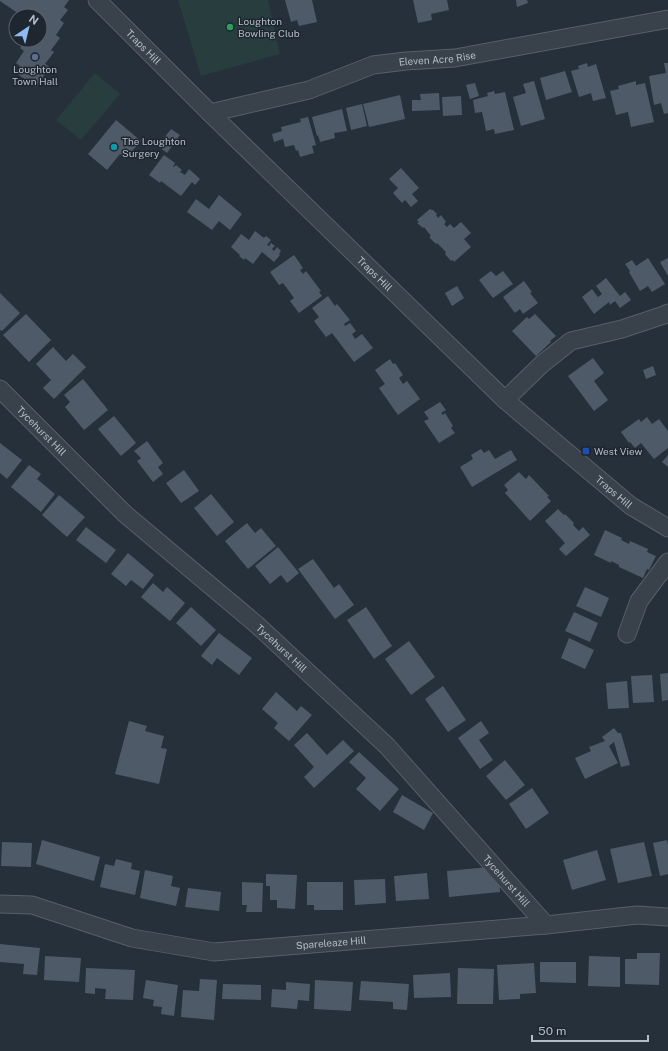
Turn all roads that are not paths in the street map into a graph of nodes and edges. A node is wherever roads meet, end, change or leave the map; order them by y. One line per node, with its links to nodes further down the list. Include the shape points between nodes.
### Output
1 (98, 0): 3 (street, Traps Hill)
2 (668, 19): 3 (street, Eleven Acre Rise, via 455,58 373,65 309,90)
3 (210, 113): 6 (street, Traps Hill)
4 (668, 313): 6 (street, via 622,329 571,341 542,364)
5 (0, 389): 12 (street, Tycehurst Hill, via 125,514 256,624 387,746)
6 (505, 400): 7 (street, Traps Hill, via 632,506)
7 (668, 528)
8 (668, 562): 9 (street, via 639,601)
9 (627, 634)
10 (0, 904): 12 (street, Spareleaze Hill, via 32,905 132,938 214,952)
11 (668, 917): 12 (street, Spareleaze Hill, via 637,915)
12 (546, 925)

